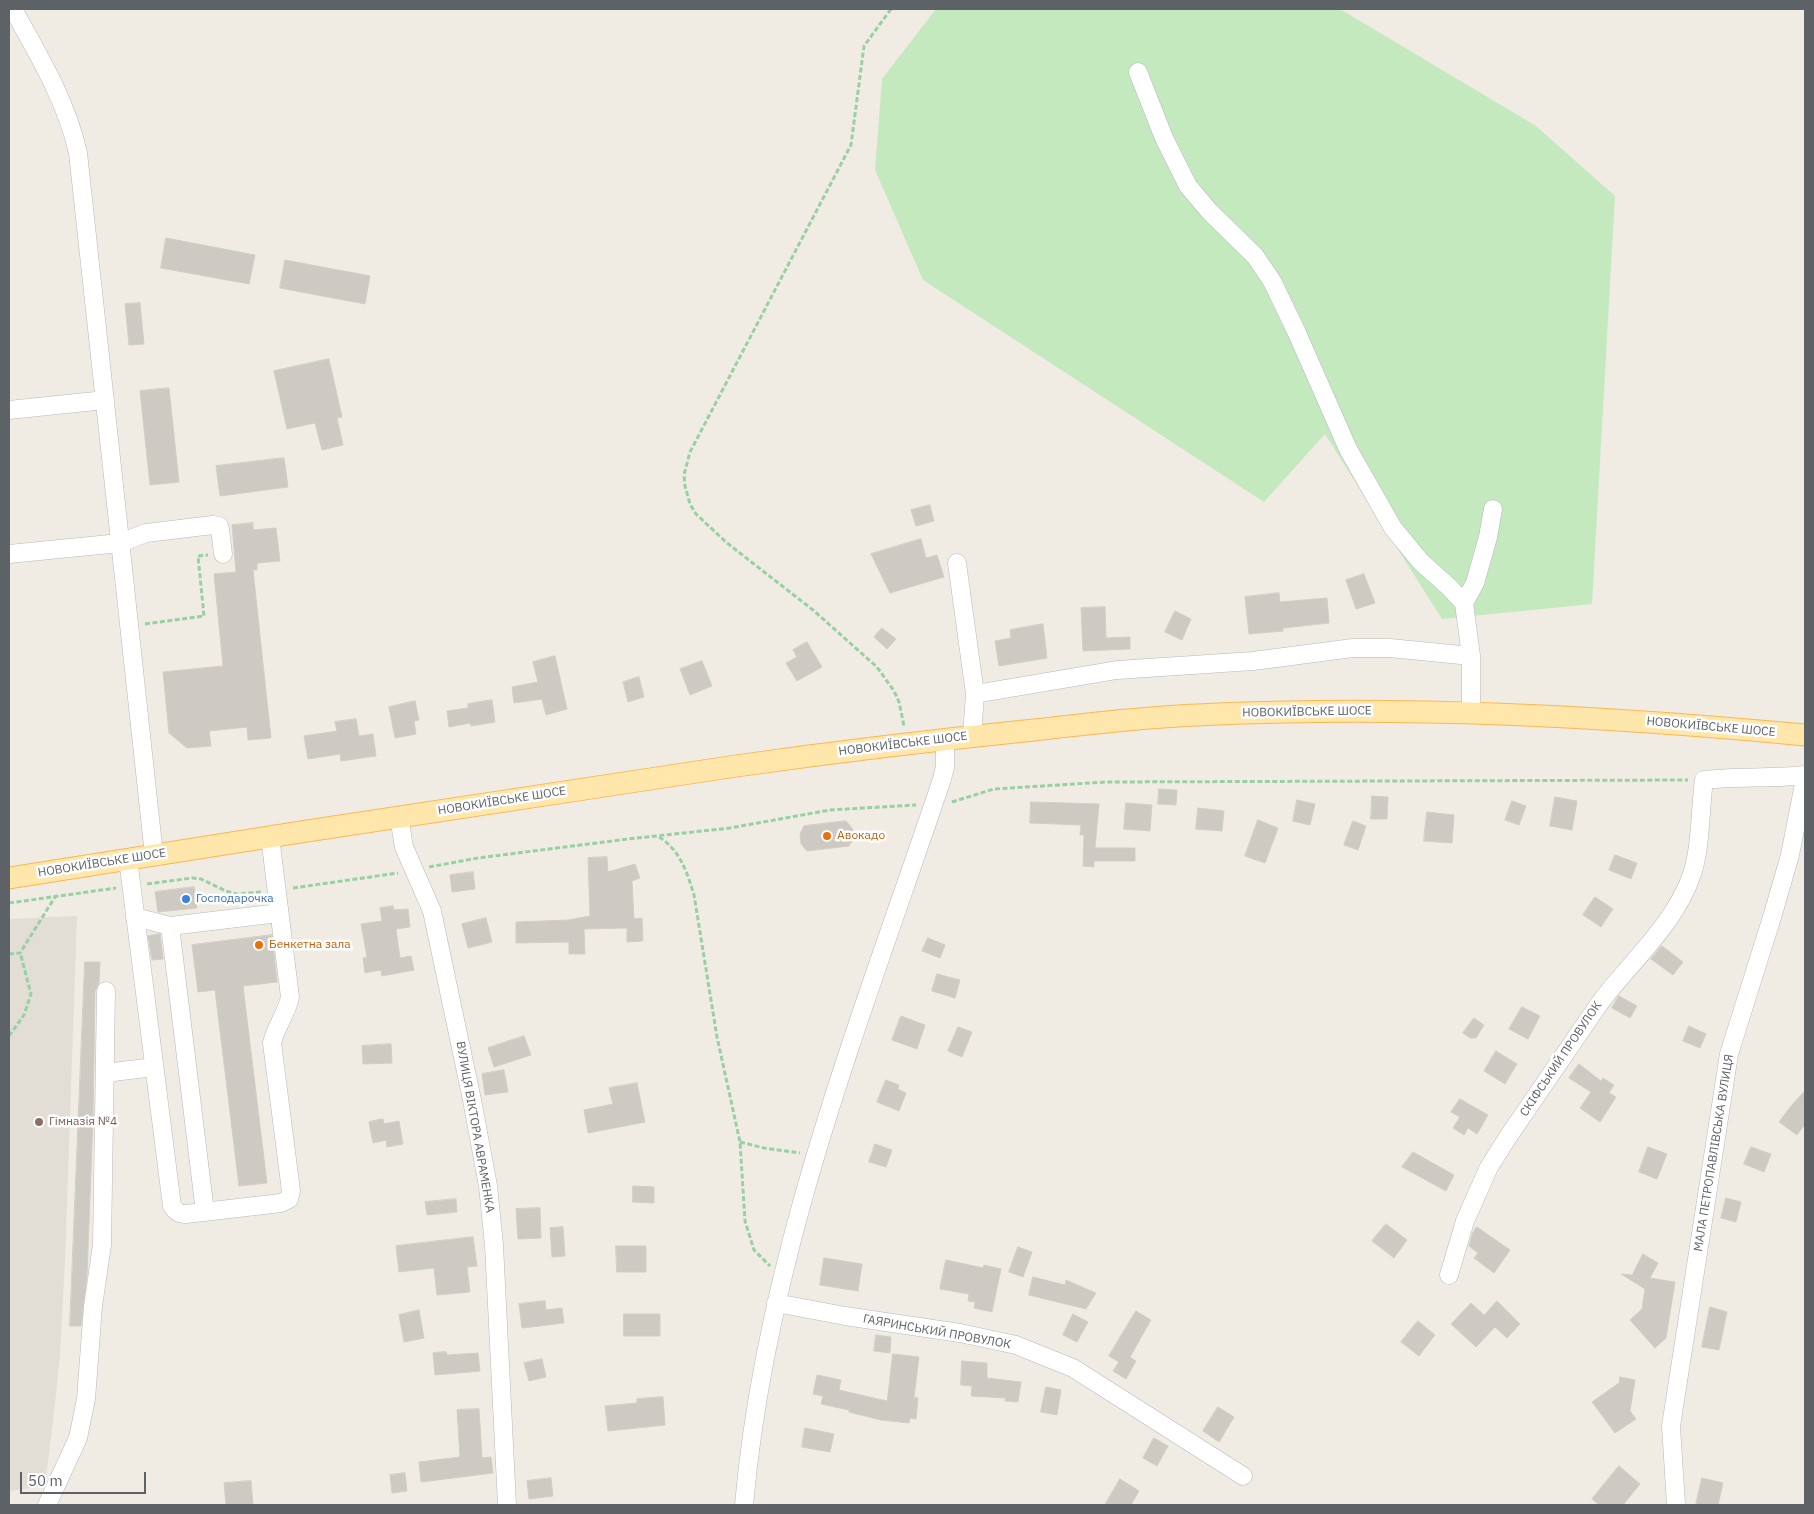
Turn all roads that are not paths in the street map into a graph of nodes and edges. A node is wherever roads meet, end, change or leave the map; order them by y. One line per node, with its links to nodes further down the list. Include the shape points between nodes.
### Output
1 (10, 9): 3 (street, via 49,74 74,136)
2 (1138, 72): 10 (street, via 1164,138 1188,186 1255,256 1272,281 1348,449 1393,528 1421,562)
3 (105, 400): 4 (street); 6 (street)
4 (9, 410)
5 (1493, 509): 10 (street, via 1488,537)
6 (120, 543): 7 (street); 8 (street, via 146,533 216,525 221,532); 22 (street)
7 (9, 554)
8 (223, 554)
9 (957, 563): 12 (street)
10 (1464, 603): 11 (street)
11 (1471, 656): 12 (street, via 1354,648 1253,661 1117,670); 13 (street)
12 (975, 694): 14 (street)
13 (1471, 714): 14 (main road, НОВОКИЇВСЬКЕ ШОСЕ, via 1348,710 1199,715); 15 (main road, НОВОКИЇВСЬКЕ ШОСЕ, via 1661,723)
14 (972, 736): 16 (main road, НОВОКИЇВСЬКЕ ШОСЕ)
15 (1805, 736)
16 (945, 739): 19 (main road, НОВОКИЇВСЬКЕ ШОСЕ); 33 (street, via 945,766 934,804 816,1155)
17 (1805, 775): 32 (street, СКІФСЬКИЙ ПРОВУЛОК, via 1704,780 1696,857 1676,909 1599,1004 1496,1155 1465,1221)
18 (1805, 779): 20 (street, МАЛА ПЕТРОПАВЛІВСЬКА ВУЛИЦЯ)
19 (399, 817): 21 (main road, НОВОКИЇВСЬКЕ ШОСЕ); 36 (street, ВУЛИЦЯ ВІКТОРА АВРАМЕНКА, via 404,847 428,897 439,940 489,1194 498,1301)
20 (1803, 817): 38 (street, МАЛА ПЕТРОПАВЛІВСЬКА ВУЛИЦЯ, via 1729,1054 1671,1426)
21 (270, 837): 22 (main road, НОВОКИЇВСЬКЕ ШОСЕ); 25 (street)
22 (154, 855): 23 (main road, НОВОКИЇВСЬКЕ ШОСЕ)
23 (128, 859): 24 (main road, НОВОКИЇВСЬКЕ ШОСЕ); 26 (street)
24 (9, 878)
25 (279, 912): 27 (street); 31 (street, via 290,996 272,1043 291,1191 289,1199 282,1203)
26 (136, 917): 27 (street); 29 (street)
27 (170, 926): 31 (street)
28 (106, 992): 30 (street)
29 (154, 1067): 30 (street); 31 (street, via 172,1206 180,1214)
30 (105, 1073): 35 (street, via 102,1244 93,1306 86,1399 78,1438)
31 (205, 1212)
32 (1449, 1275)
33 (776, 1303): 34 (street, ГАЯРИНСЬКИЙ ПРОВУЛОК, via 1016,1345 1073,1368); 37 (street, via 758,1393)
34 (1244, 1476)
35 (47, 1505)
36 (507, 1505)
37 (744, 1505)
38 (1676, 1505)

